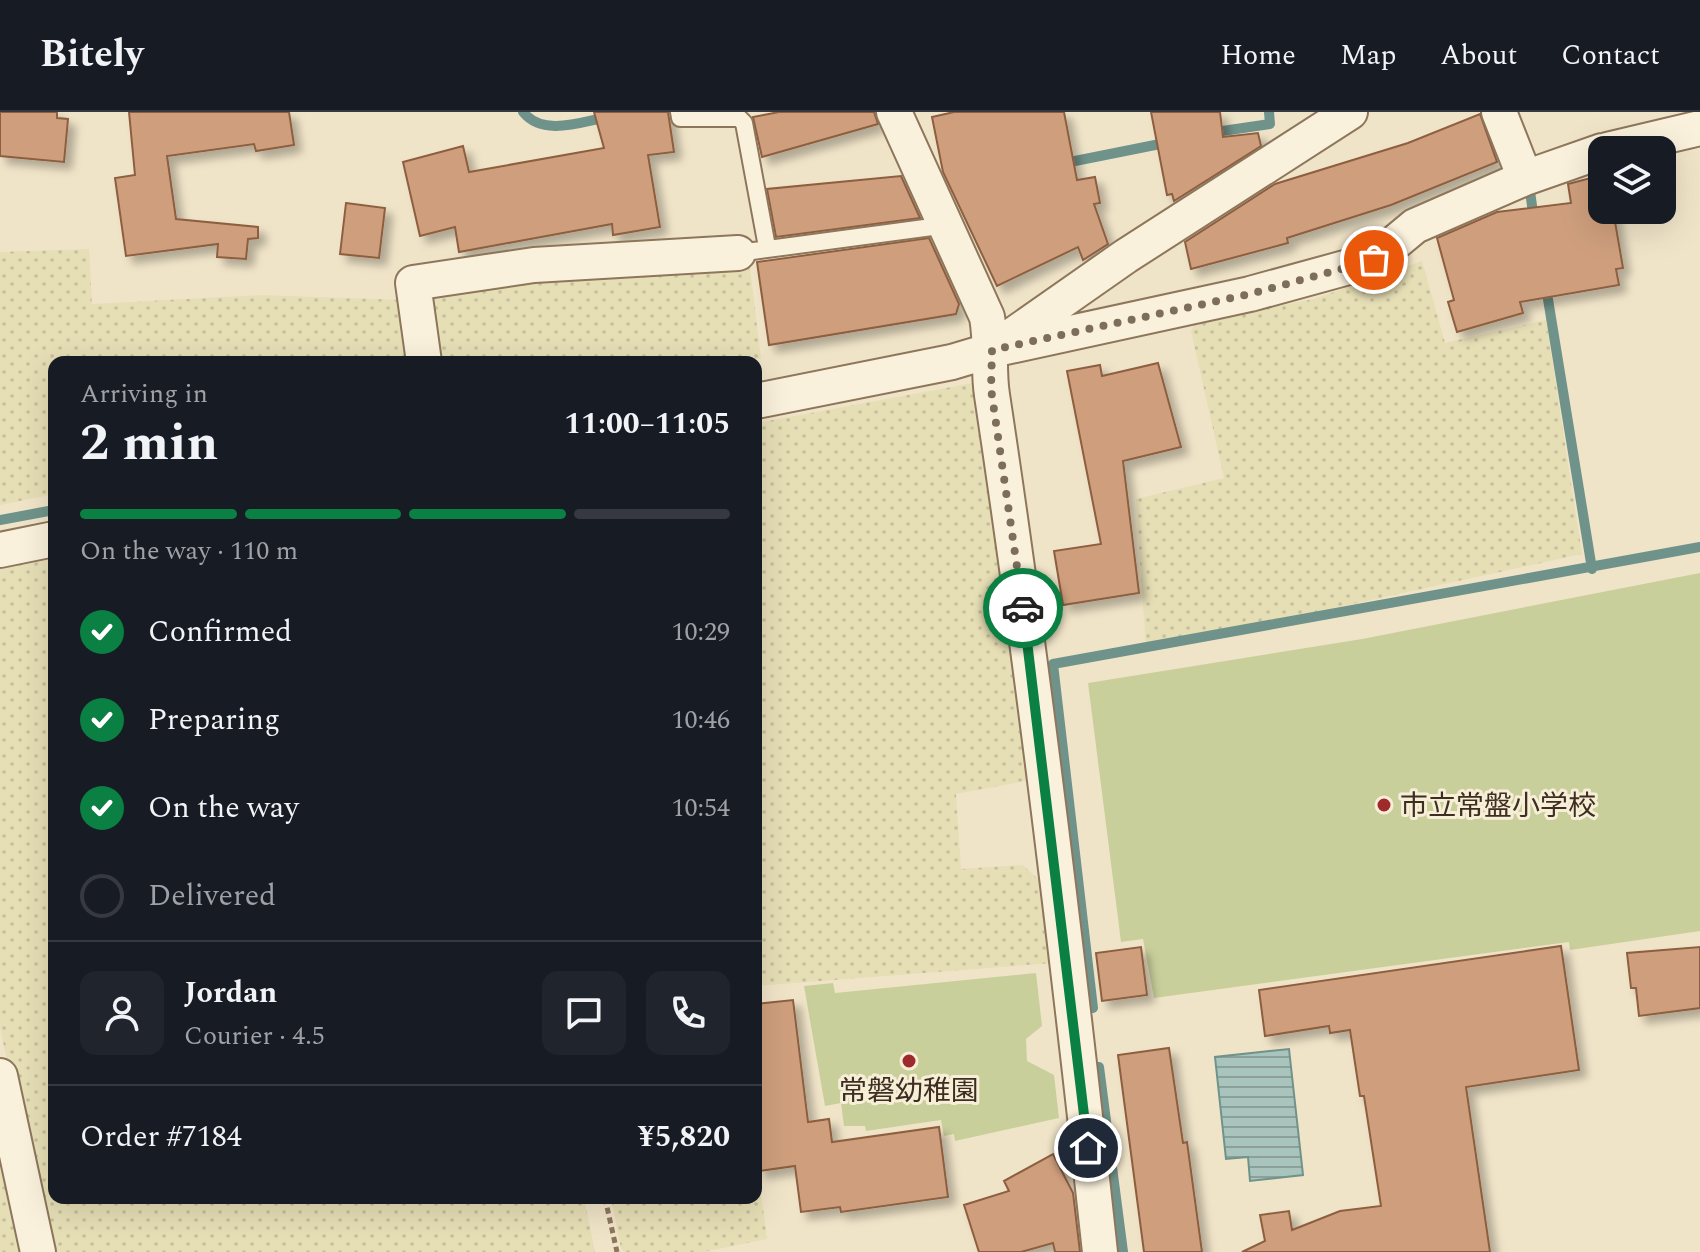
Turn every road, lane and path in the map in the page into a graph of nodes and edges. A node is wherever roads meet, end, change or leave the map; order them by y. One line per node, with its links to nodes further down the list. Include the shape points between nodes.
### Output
1 (679, 112): 10 (lane, via 680,118 739,118 744,123)
2 (894, 112): 9 (street)
3 (1350, 112): 11 (street, via 1126,256)
4 (1499, 112): 8 (street)
5 (1700, 128): 6 (street)
6 (1667, 136)
7 (1588, 156): 8 (street)
8 (1525, 178): 11 (street, via 1415,226 1374,260 1250,294)
9 (947, 225): 10 (lane); 11 (street, via 987,317)
10 (752, 250): 12 (street, via 534,265 413,283)
11 (992, 350): 13 (street); 20 (street, via 991,389 1016,549)
12 (423, 356)
13 (762, 400)
14 (48, 540): 15 (street)
15 (0, 550)
16 (0, 1076): 18 (street)
17 (606, 1204): 19 (path)
18 (38, 1252)
19 (617, 1252)
20 (1100, 1252)

